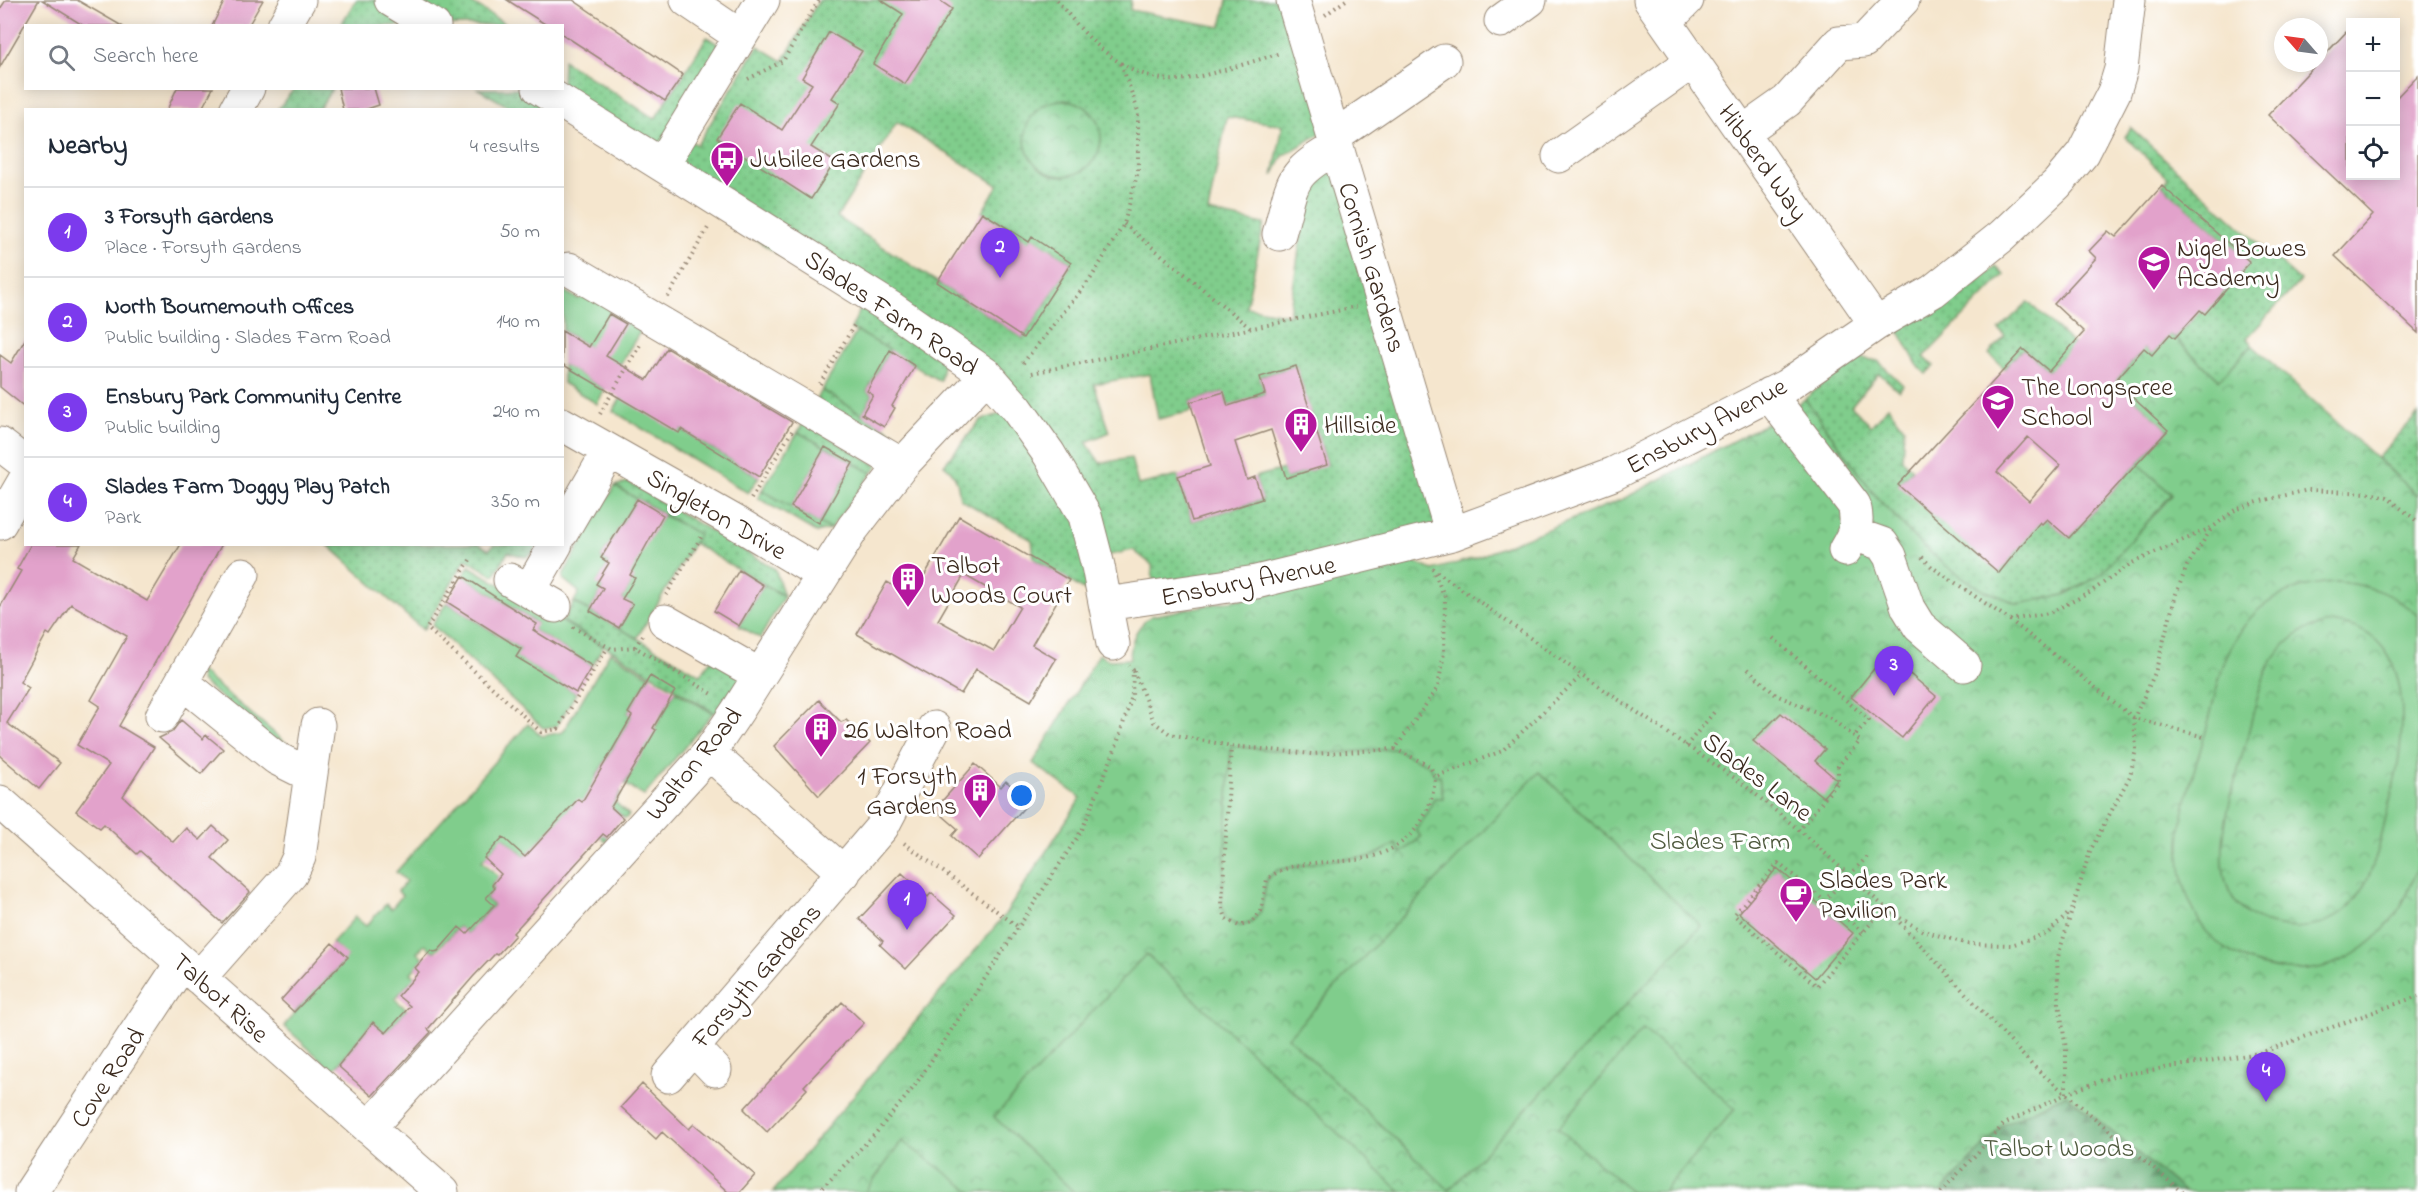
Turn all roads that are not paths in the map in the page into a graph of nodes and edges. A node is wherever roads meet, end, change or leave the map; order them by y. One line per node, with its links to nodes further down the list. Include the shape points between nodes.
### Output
1 (299, 0): 11 (street)
2 (391, 0): 12 (street)
3 (687, 0): 13 (street)
4 (763, 0): 13 (street)
5 (1293, 0): 20 (street, Cornish Gardens)
6 (1530, 0): 10 (street)
7 (1903, 0): 19 (street, via 1864,41 1839,43 1787,100)
8 (2129, 0): 25 (street, Ensbury Avenue, via 2121,69 2084,153 2002,236 1933,291)
9 (1667, 7): 15 (street, Hibberd Way)
10 (1501, 21)
11 (285, 24)
12 (431, 24)
13 (740, 36): 22 (street)
14 (1444, 61): 20 (street)
15 (1693, 61): 19 (street, Hibberd Way); 21 (street)
16 (247, 90): 18 (street)
17 (551, 100): 22 (street, Slades Farm Road)
18 (237, 108)
19 (1743, 132): 25 (street, Hibberd Way)
20 (1336, 142): 23 (street, via 1295,177); 34 (street, Cornish Gardens)
21 (1559, 156)
22 (663, 164): 26 (street, Slades Farm Road, via 909,320)
23 (1279, 234)
24 (569, 269): 30 (street)
25 (1876, 324): 27 (street, Ensbury Avenue)
26 (987, 375): 30 (street, Walton Road); 39 (street, Slades Farm Road, via 1049,454 1085,516)
27 (1769, 394): 34 (street, Ensbury Avenue, via 1613,474); 42 (street, via 1854,505 1858,520 1850,542 1882,544 1919,626)
28 (564, 425): 29 (street, Singleton Drive)
29 (609, 451): 33 (street); 37 (street, Singleton Drive)
30 (902, 465): 37 (street, Walton Road, via 853,528)
31 (24, 481): 32 (street)
32 (0, 523)
33 (564, 529)
34 (1452, 534): 39 (street, Ensbury Avenue, via 1427,557)
35 (555, 546): 38 (street)
36 (243, 574): 44 (street)
37 (824, 575): 43 (street, Walton Road)
38 (531, 592)
39 (1106, 604): 41 (street, Slades Farm Road)
40 (659, 616): 43 (street)
41 (1113, 644)
42 (1964, 665)
43 (760, 675): 48 (street, Walton Road)
44 (182, 682): 45 (street); 49 (street, via 276,758)
45 (162, 716)
46 (318, 725): 49 (street, Cove Road)
47 (934, 728): 51 (street, Forsyth Gardens, via 882,827)
48 (709, 753): 51 (street); 56 (street, Walton Road)
49 (310, 775): 52 (street, Cove Road, via 299,857 291,874)
50 (0, 802): 52 (street, Talbot Rise)
51 (844, 873): 53 (street, Forsyth Gardens)
52 (191, 970): 56 (street, Talbot Rise); 57 (street, Cove Road)
53 (693, 1047): 54 (street); 55 (street, Forsyth Gardens)
54 (715, 1070)
55 (668, 1076)
56 (369, 1128): 58 (street, Talbot Rise)
57 (31, 1192)
58 (442, 1192)

